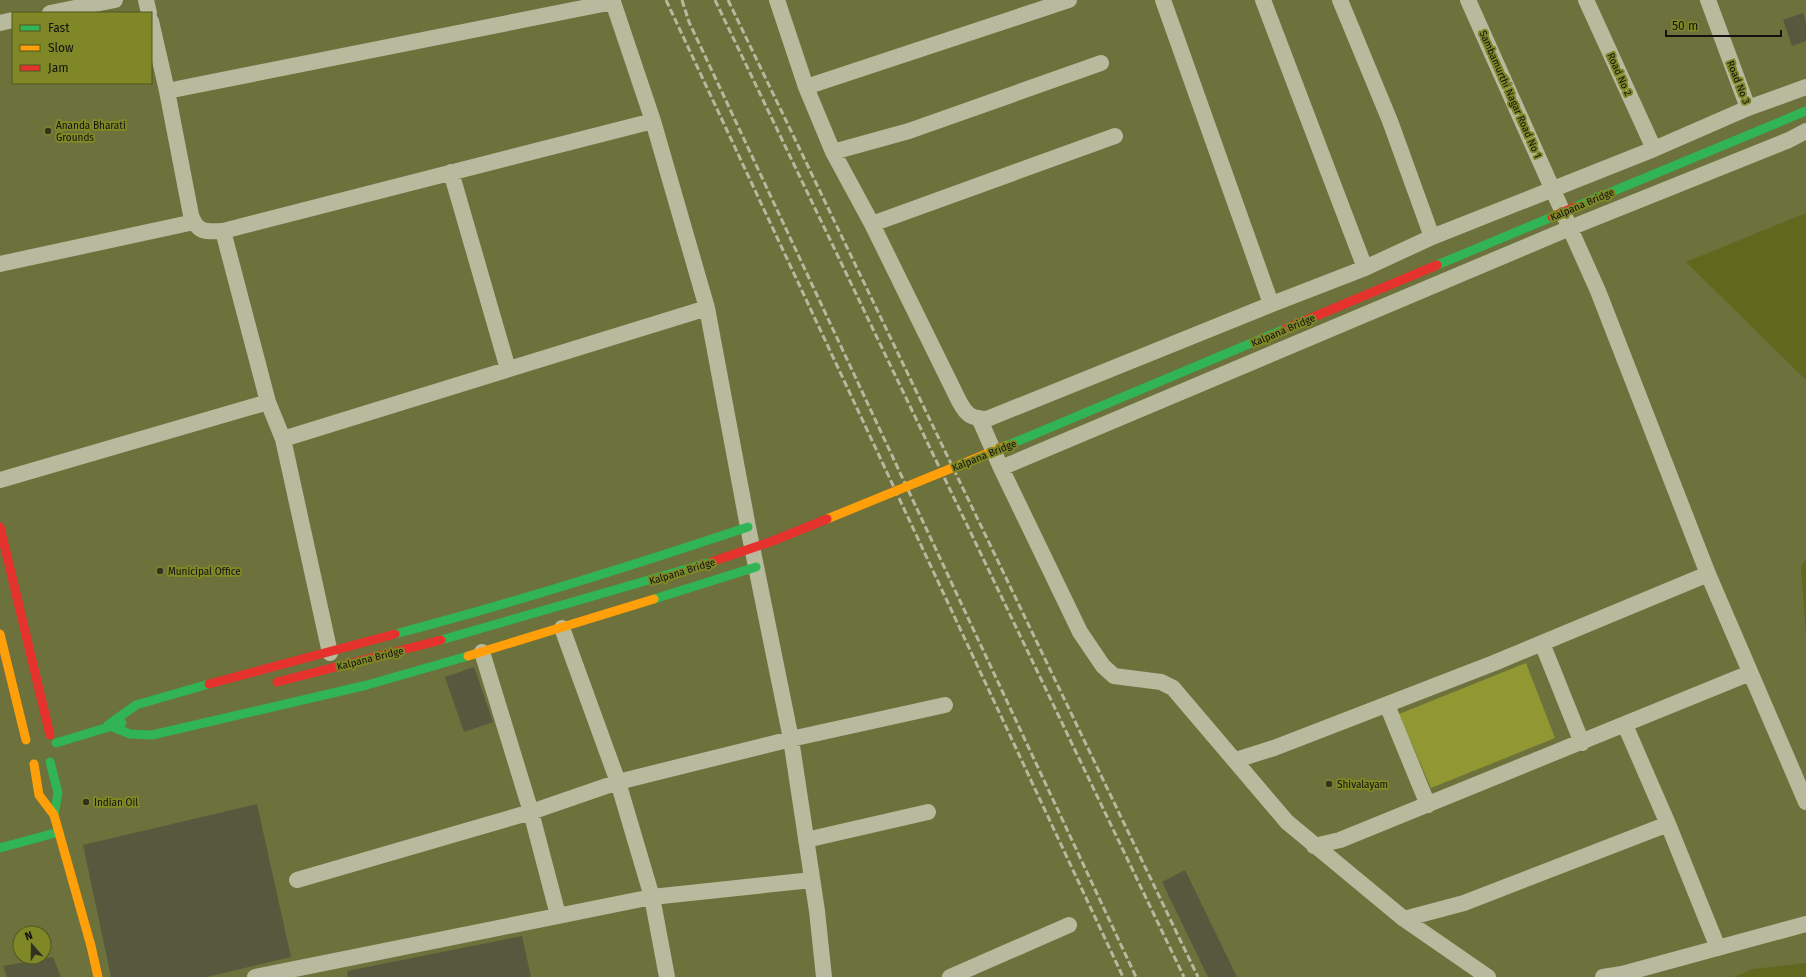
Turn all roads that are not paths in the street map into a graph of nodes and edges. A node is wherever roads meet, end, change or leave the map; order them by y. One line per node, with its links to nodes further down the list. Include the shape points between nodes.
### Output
1 (115, 0): 12 (street)
2 (146, 0): 13 (street)
3 (777, 0): 18 (street)
4 (1069, 0): 18 (street)
5 (1164, 0): 37 (street)
6 (1263, 0): 36 (street)
7 (1340, 0): 34 (street, via 1390,121)
8 (1468, 0): 29 (street, Sambamurthi Nagar Road No 1)
9 (1586, 0): 26 (street, Road No 2)
10 (1708, 0): 21 (street, Road No 3)
11 (613, 1): 20 (street); 23 (street)
12 (55, 12)
13 (149, 12)
14 (12, 20): 15 (street)
15 (0, 23)
16 (152, 25): 20 (street)
17 (1101, 64): 27 (street, via 909,131)
18 (806, 87): 27 (street)
19 (1806, 87): 21 (street, Road No 3)
20 (167, 91): 30 (street)
21 (1748, 108): 26 (street)
22 (1804, 110): 55 (main road, Kalpana Bridge, bridge, via 1006,446 770,542 711,562 468,633)
23 (653, 121): 28 (street); 38 (street)
24 (1806, 131): 32 (street)
25 (1115, 136): 31 (street)
26 (1654, 149): 29 (street)
27 (833, 152): 31 (street)
28 (451, 172): 33 (street); 39 (street)
29 (1553, 189): 32 (street, Sambamurthi Nagar Road No 1); 34 (street)
30 (194, 222): 33 (street, via 198,228 206,232); 35 (street)
31 (872, 224): 41 (street, via 964,411 973,418)
32 (1570, 228): 43 (street); 48 (street, Sambamurthi Nagar Road No 1, via 1598,291)
33 (223, 231): 40 (street)
34 (1432, 237): 36 (street)
35 (0, 264)
36 (1365, 268): 37 (street)
37 (1272, 304): 41 (street, via 987,419)
38 (708, 308): 39 (street); 46 (street)
39 (508, 369): 42 (street)
40 (268, 402): 42 (street); 44 (street)
41 (979, 418): 43 (street)
42 (283, 439): 53 (street)
43 (1001, 468): 65 (street, via 1080,632 1103,666 1114,676 1161,682 1173,688)
44 (0, 480)
45 (0, 527): 61 (main road)
46 (748, 527): 47 (street); 53 (main road, via 479,612)
47 (756, 567): 49 (main road); 62 (street)
48 (1708, 574): 51 (street); 54 (street, Sambamurthi Nagar Road No 1)
49 (562, 628): 52 (main road); 68 (street)
50 (0, 634): 61 (main road)
51 (1542, 643): 57 (street); 64 (street)
52 (482, 652): 60 (main road, via 367,685 152,736 130,734); 71 (street)
53 (330, 653): 60 (main road, via 159,697 136,705 108,725)
54 (1750, 673): 59 (street); 69 (street, Sambamurthi Nagar Road No 1)
55 (270, 684)
56 (946, 705): 62 (street)
57 (1387, 705): 65 (street); 70 (street)
58 (133, 720): 60 (main road)
59 (1625, 725): 64 (street); 74 (street)
60 (111, 726): 63 (main road)
61 (37, 735): 63 (main road); 67 (main road, via 25,754)
62 (791, 739): 68 (street); 76 (street)
63 (56, 743): 66 (main road, via 56,754)
64 (1582, 743): 70 (street)
65 (1236, 760): 77 (street, via 1287,822)
66 (50, 762): 67 (main road); 73 (main road, via 58,793)
67 (34, 764): 73 (main road, via 39,795)
68 (618, 782): 71 (street); 81 (street)
69 (1806, 802)
70 (1428, 805): 77 (street, via 1340,840)
71 (531, 812): 79 (street); 82 (street)
72 (928, 812): 76 (street)
73 (54, 815): 75 (main road)
74 (1668, 824): 83 (street, via 1464,903); 86 (street)
75 (59, 832): 78 (main road); 87 (main road)
76 (806, 840): 80 (street)
77 (1314, 846): 83 (street)
78 (0, 848)
79 (297, 880)
80 (812, 880): 81 (street); 90 (street)
81 (652, 897): 82 (street); 89 (street)
82 (558, 915): 88 (street)
83 (1404, 919): 92 (street)
84 (1806, 924): 86 (street)
85 (1069, 925): 91 (street)
86 (1718, 948): 93 (street)
87 (98, 977)
88 (255, 977)
89 (667, 977)
90 (824, 977)
91 (950, 977)
92 (1488, 977)
93 (1603, 977)

